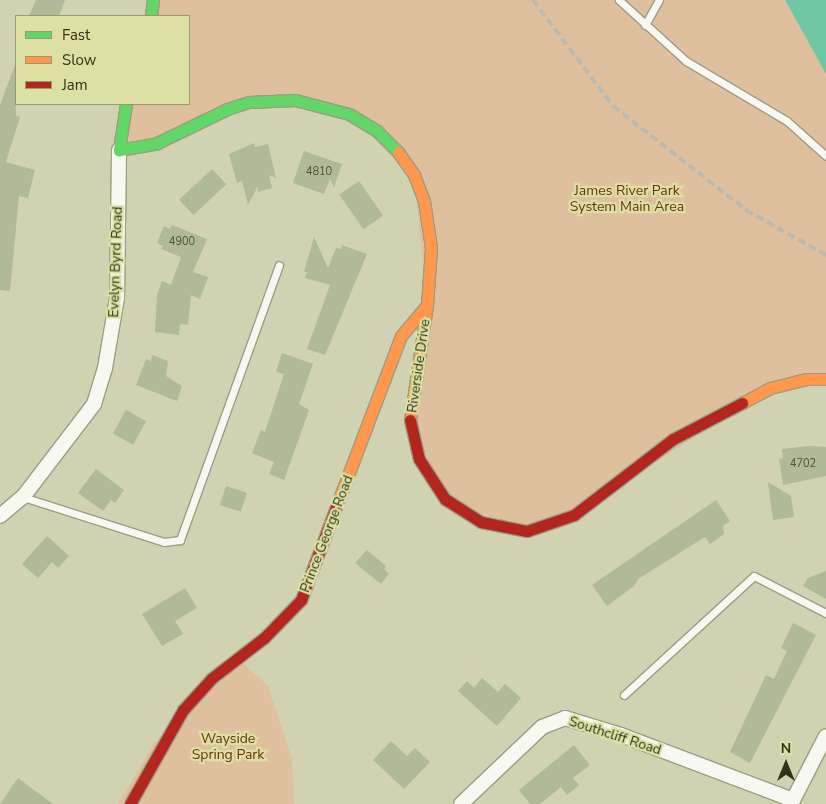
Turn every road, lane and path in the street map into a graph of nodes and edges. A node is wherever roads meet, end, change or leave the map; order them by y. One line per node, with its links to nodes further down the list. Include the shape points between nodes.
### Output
1 (153, 0): 4 (street)
2 (619, 0): 5 (lane)
3 (659, 0): 5 (lane)
4 (151, 15)
5 (645, 25): 8 (lane, via 686,61 787,121)
6 (126, 105): 7 (street)
7 (118, 150): 10 (street, Riverside Drive, via 157,143 226,109 249,102 295,100 349,114 376,131 397,151 414,175 429,222); 12 (street, Evelyn Byrd Road, via 117,298 105,368 94,404)
8 (826, 156)
9 (279, 265): 12 (lane, via 180,540 164,542)
10 (427, 306): 11 (street, Riverside Drive, via 410,418 419,459 445,499 481,522 527,531 574,515 673,439 770,388 806,379); 18 (street, Prince George Road, via 402,336 301,600 264,638 212,678 183,710)
11 (826, 379)
12 (23, 497): 13 (street, Evelyn Byrd Road)
13 (0, 516)
14 (826, 613): 15 (lane, via 754,576)
15 (624, 695)
16 (826, 736): 17 (street, Southcliff Road)
17 (792, 802): 19 (street, Southcliff Road, via 621,735 564,718 542,727)
18 (130, 804)
19 (461, 804)

